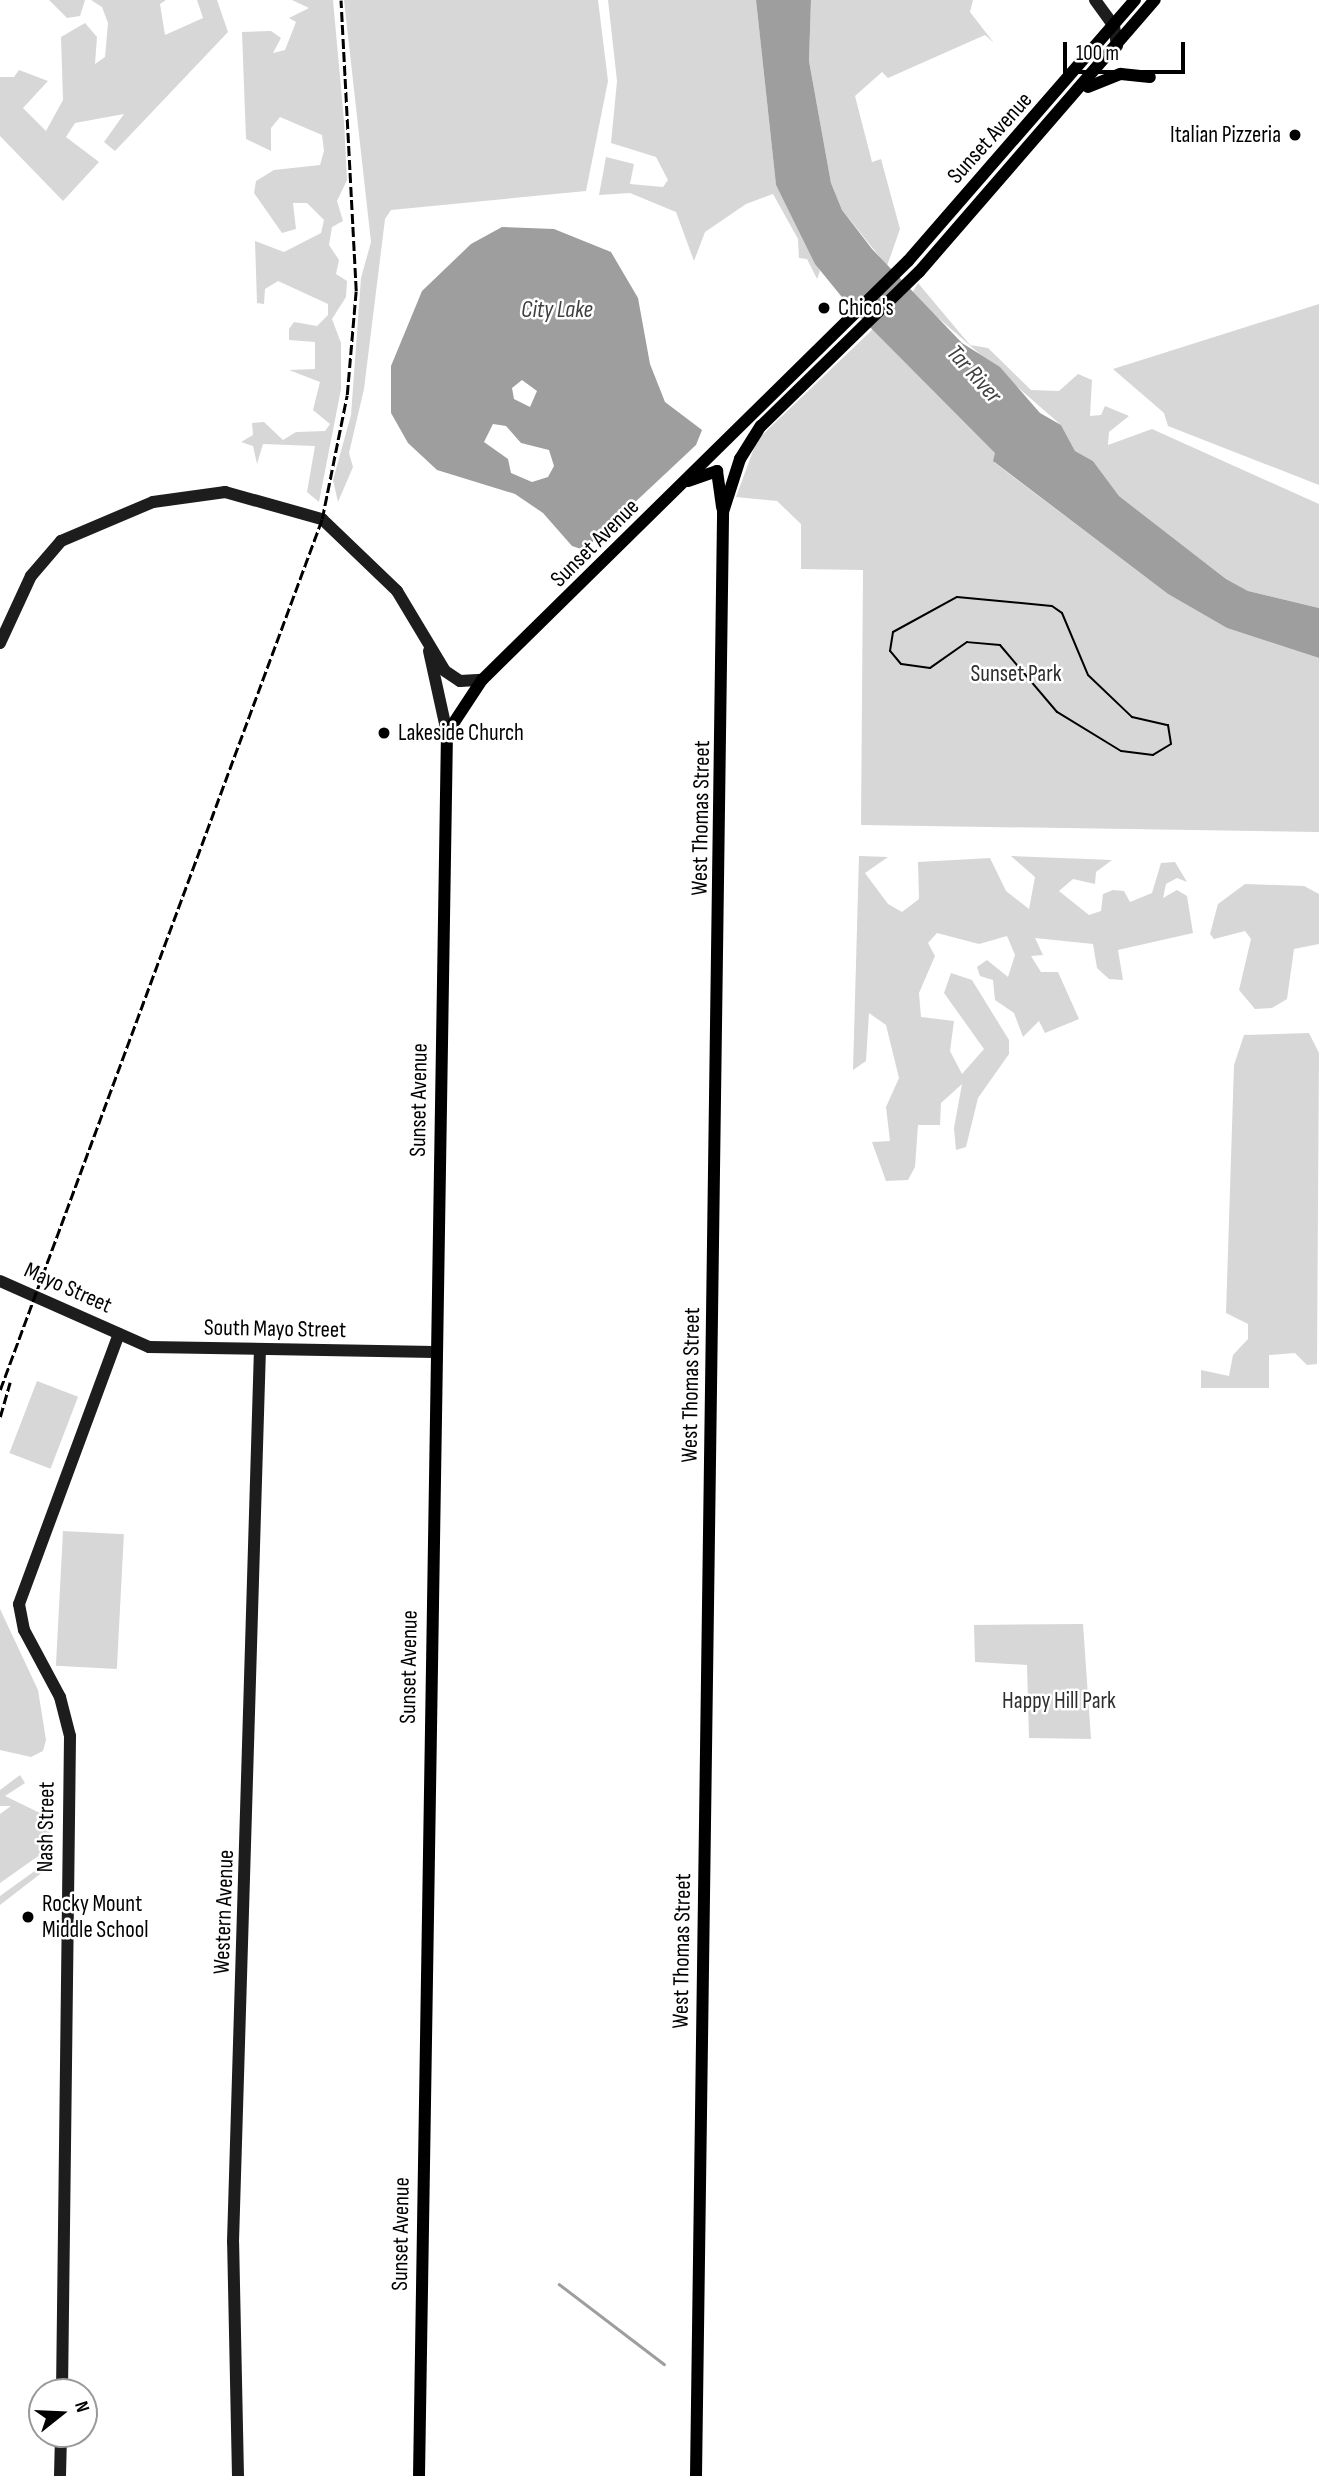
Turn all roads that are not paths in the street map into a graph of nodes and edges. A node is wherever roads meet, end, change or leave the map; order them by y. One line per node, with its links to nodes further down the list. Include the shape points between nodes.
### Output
1 (1096, 0): 4 (street)
2 (1135, 0): 4 (main road, Sunset Avenue)
3 (1155, 0): 5 (main road, Sunset Avenue)
4 (1114, 26): 5 (street); 9 (main road, Sunset Avenue, via 908,261)
5 (1117, 46): 7 (main road, Sunset Avenue)
6 (1150, 77): 7 (main road, via 1116,75)
7 (1081, 90): 8 (main road, Sunset Avenue, via 919,272)
8 (850, 341): 10 (main road, West Thomas Street, via 750,440)
9 (682, 483): 10 (main road, via 717,471); 13 (main road, Sunset Avenue)
10 (723, 512): 24 (main road, West Thomas Street)
11 (426, 637): 12 (street, via 397,591 322,519 225,492 153,502 61,541 31,576); 13 (street, via 450,676); 14 (street)
12 (0, 643)
13 (482, 680): 14 (main road, Sunset Avenue)
14 (447, 733): 18 (main road, Sunset Avenue)
15 (0, 1281): 16 (street, Mayo Street)
16 (119, 1334): 17 (street, South Mayo Street, via 149,1347); 19 (street, Nash Street, via 19,1604 24,1630 60,1698 70,1736)
17 (260, 1350): 18 (street, South Mayo Street); 22 (street, Western Avenue, via 233,2242)
18 (434, 1352): 23 (main road, Sunset Avenue)
19 (62, 2378)
20 (61, 2448): 21 (street)
21 (60, 2476)
22 (238, 2476)
23 (419, 2476)
24 (696, 2476)

